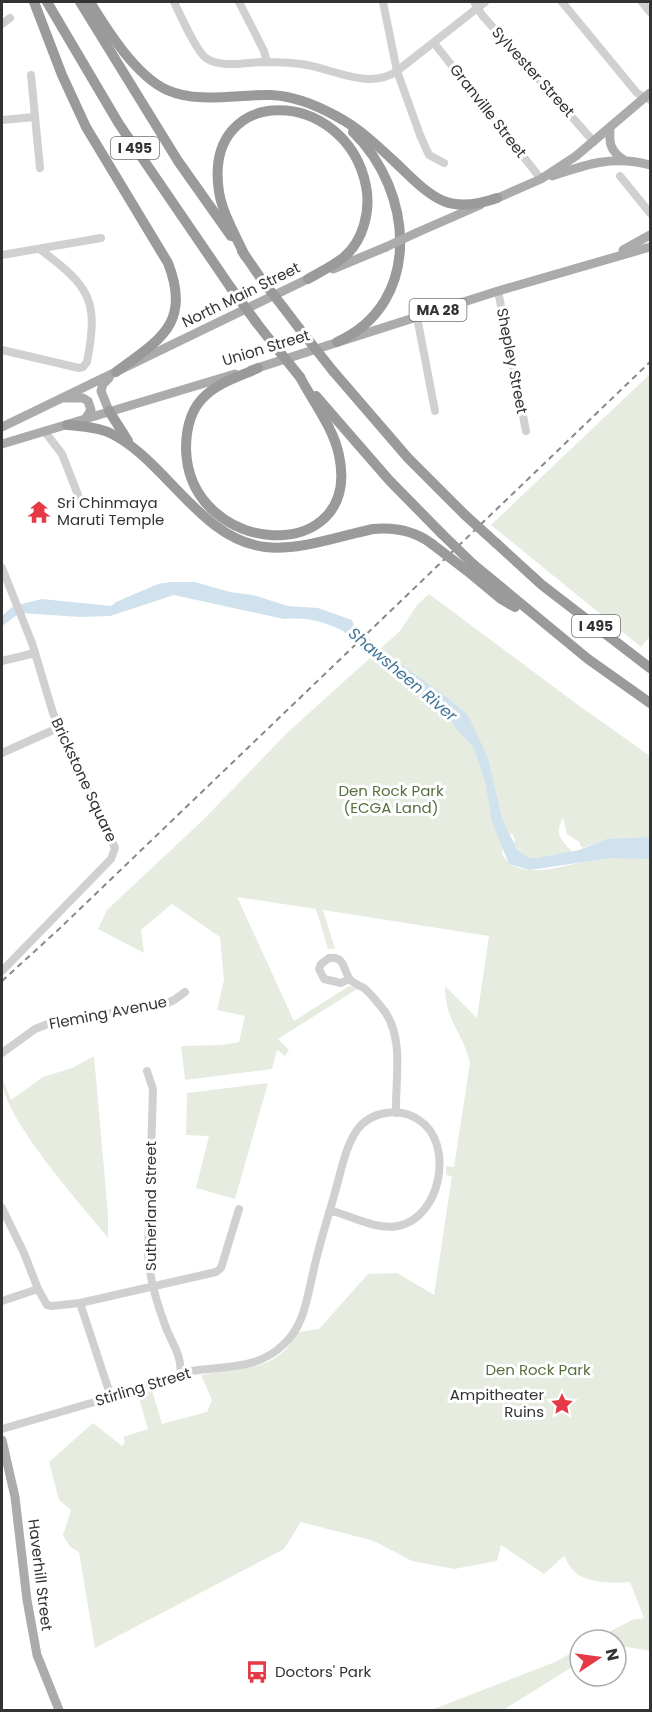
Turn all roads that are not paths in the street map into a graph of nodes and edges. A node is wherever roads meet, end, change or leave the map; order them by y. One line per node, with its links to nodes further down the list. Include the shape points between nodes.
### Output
1 (34, 2): 46 (highway, via 86,127 168,263 175,282 175,309 168,329 155,344)
2 (47, 2): 47 (highway, I 495, bridge, via 119,124 231,288)
3 (80, 2): 38 (highway, I 495, via 178,160)
4 (90, 2): 20 (highway, via 145,76 166,90 189,97 273,95)
5 (174, 2): 16 (street, via 207,58 225,63)
6 (239, 2): 16 (street)
7 (383, 2): 17 (street)
8 (484, 2): 11 (street)
9 (562, 2): 19 (street, via 637,93)
10 (642, 2): 12 (street)
11 (476, 4): 15 (street); 24 (street, Sylvester Street)
12 (651, 12)
13 (10, 18): 14 (street)
14 (2, 24)
15 (430, 45): 17 (street); 30 (street, Granville Street)
16 (267, 62): 17 (street, via 304,64 368,79)
17 (397, 71): 26 (street, via 426,150)
18 (31, 75): 21 (street)
19 (649, 97): 23 (main road)
20 (326, 111): 31 (highway, via 363,133 437,199 460,205); 43 (highway, via 357,137 380,166 399,217 400,237 395,277 383,303 360,330)
21 (35, 117): 22 (street); 28 (street)
22 (2, 120)
23 (610, 128): 24 (main road); 25 (main road, via 610,146)
24 (594, 142): 30 (main road)
25 (624, 159): 27 (main road); 30 (main road, via 585,165)
26 (444, 163)
27 (651, 165)
28 (40, 168)
29 (620, 176): 32 (street)
30 (541, 179): 31 (main road, North Main Street)
31 (496, 198): 40 (main road, North Main Street, bridge)
32 (651, 213)
33 (651, 235): 39 (main road, MA 28)
34 (101, 238): 36 (street)
35 (651, 247): 39 (main road)
36 (41, 249): 37 (street); 44 (street, via 75,277 88,298 93,322 87,362 79,368)
37 (2, 255)
38 (245, 256): 40 (highway, via 219,194 221,152 229,136 250,117 280,109 301,112 320,120 351,148 363,175 367,197 365,220 357,242 343,258); 65 (highway, I 495, bridge, via 333,371 465,515 542,585)
39 (599, 261): 41 (main road, Union Street / MA 28)
40 (308, 279): 46 (main road, North Main Street)
41 (498, 291): 42 (main road, Union Street / MA 28); 54 (street, Shepley Street)
42 (417, 317): 43 (main road, Union Street / MA 28); 50 (street)
43 (337, 342): 45 (main road, Union Street / MA 28)
44 (2, 350)
45 (258, 368): 47 (highway, via 202,399 191,418 186,446 190,475 204,501 228,522 257,534 283,536 309,529 326,516 337,493 337,449); 49 (main road, Union Street / MA 28)
46 (116, 372): 48 (main road, North Main Street); 49 (main road, via 101,389)
47 (300, 377): 59 (highway, I 495, bridge)
48 (62, 397): 51 (main road, via 88,401 91,410); 53 (main road, North Main Street)
49 (109, 411): 51 (main road, Union Street / MA 28); 57 (highway)
50 (435, 411)
51 (86, 418): 52 (main road, Union Street / MA 28)
52 (67, 425): 55 (main road, Union Street / MA 28); 57 (highway, via 99,429)
53 (2, 427)
54 (526, 431)
55 (45, 432): 56 (main road, Union Street / MA 28); 58 (street, via 62,454)
56 (2, 444)
57 (130, 445): 59 (highway, bridge, via 212,522 248,543 289,547 386,528 411,532)
58 (80, 500)
59 (470, 567): 66 (highway, I 495, via 501,599 535,617)
60 (2, 568): 61 (street, Brickstone Square)
61 (11, 590): 62 (street); 63 (street, Brickstone Square)
62 (2, 592)
63 (35, 653): 64 (street); 67 (street, Brickstone Square)
64 (2, 661)
65 (651, 668)
66 (651, 703)
67 (60, 727): 68 (street); 69 (street, Brickstone Square, via 113,839 115,851)
68 (2, 753)
69 (2, 971)
70 (349, 979): 74 (street, via 375,999 394,1031)
71 (185, 992): 72 (street, Fleming Avenue, via 163,1005 53,1022 29,1032)
72 (2, 1053)
73 (147, 1071): 78 (street, Sutherland Street, via 153,1089 148,1252)
74 (396, 1113): 77 (street, Stirling Street, via 377,1115 357,1131 347,1150); 77 (street, via 419,1119 437,1144 436,1189 423,1213 395,1227)
75 (2, 1208): 79 (street)
76 (239, 1209): 78 (street, via 221,1268)
77 (329, 1212): 82 (street, Stirling Street, via 301,1318 286,1343 269,1357 247,1365)
78 (152, 1287): 81 (street); 82 (street, Sutherland Street, via 181,1363)
79 (38, 1289): 80 (street); 81 (street, via 47,1305)
80 (2, 1301)
81 (80, 1303): 83 (street)
82 (180, 1373): 83 (street, Stirling Street, via 170,1380)
83 (111, 1397): 84 (street, Stirling Street)
84 (2, 1429)
85 (2, 1440): 86 (main road, Haverhill Street, via 15,1497 37,1655)
86 (59, 1710)

